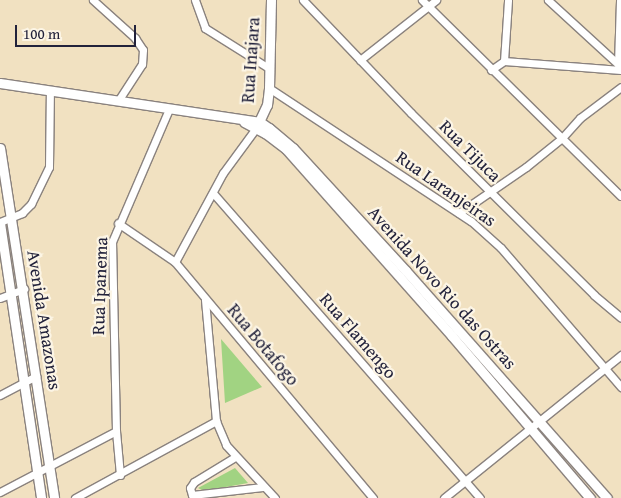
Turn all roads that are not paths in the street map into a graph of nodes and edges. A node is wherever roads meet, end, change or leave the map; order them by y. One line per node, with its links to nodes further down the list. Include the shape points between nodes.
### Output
1 (92, 0): 20 (street, via 140,44 144,57)
2 (195, 0): 13 (street, via 205,28)
3 (271, 0): 13 (street, Rua Inajara)
4 (303, 0): 11 (street, Rua Tijuca)
5 (422, 0): 10 (street)
6 (436, 0): 10 (street)
7 (508, 0): 12 (street)
8 (548, 0): 14 (street)
9 (620, 0): 14 (street)
10 (428, 6): 11 (street); 15 (street)
11 (360, 60): 25 (street, Rua Tijuca)
12 (504, 61): 14 (street); 15 (street)
13 (268, 67): 18 (street, Rua Inajara)
14 (620, 67)
15 (492, 70): 23 (street)
16 (0, 83): 19 (street, Avenida Novo Rio das Ostras)
17 (621, 87): 23 (street, via 580,118)
18 (269, 88): 22 (street, Rua Inajara); 28 (street, Rua Laranjeiras)
19 (50, 90): 20 (street, Avenida Novo Rio das Ostras); 29 (street, via 49,167 31,204)
20 (118, 102): 21 (street, Avenida Novo Rio das Ostras)
21 (169, 109): 22 (street, Avenida Novo Rio das Ostras); 31 (street, Rua Ipanema)
22 (258, 125): 26 (street, via 237,151); 44 (street, Avenida Novo Rio das Ostras, via 294,148); 46 (street, Avenida Novo Rio das Ostras, via 286,149 452,336)
23 (562, 138): 25 (street); 27 (street)
24 (0, 150): 29 (street, Avenida Amazonas)
25 (491, 192): 28 (street); 37 (street, Rua Tijuca)
26 (213, 193): 32 (street); 52 (street, Rua Flamengo)
27 (621, 196)
28 (459, 213): 39 (street, Rua Laranjeiras, via 501,248)
29 (12, 218): 30 (street); 33 (street, Avenida Amazonas)
30 (0, 223): 34 (street, Avenida Amazonas)
31 (118, 223): 32 (street, Rua Botafogo); 47 (street, Rua Ipanema, via 112,242 111,282)
32 (175, 262): 36 (street, Rua Botafogo)
33 (24, 289): 34 (street); 40 (street, Avenida Amazonas)
34 (12, 293): 35 (street); 41 (street, Avenida Amazonas)
35 (0, 298)
36 (205, 300): 45 (street); 59 (street, Rua Botafogo)
37 (621, 318)
38 (621, 355): 39 (street)
39 (604, 368): 42 (street, Rua Laranjeiras); 44 (street)
40 (36, 376): 41 (street); 49 (street, Avenida Amazonas)
41 (26, 382): 43 (street); 50 (street, Avenida Amazonas)
42 (621, 387)
43 (0, 395)
44 (539, 420): 46 (street); 63 (street, Avenida Novo Rio das Ostras)
45 (216, 422): 48 (street); 51 (street)
46 (529, 429): 52 (street); 62 (street, Avenida Novo Rio das Ostras)
47 (116, 431): 49 (street); 51 (street, Rua Ipanema)
48 (235, 457): 53 (street); 53 (street, via 194,482 190,488 192,495)
49 (50, 463): 50 (street); 56 (street, Avenida Amazonas)
50 (37, 470): 54 (street); 55 (street, Avenida Amazonas)
51 (120, 474): 57 (street)
52 (466, 481): 60 (street); 61 (street, Rua Flamengo)
53 (263, 487): 58 (street)
54 (0, 492)
55 (41, 498)
56 (54, 498)
57 (75, 498)
58 (275, 498)
59 (373, 498)
60 (444, 498)
61 (480, 498)
62 (590, 498)
63 (607, 498)

